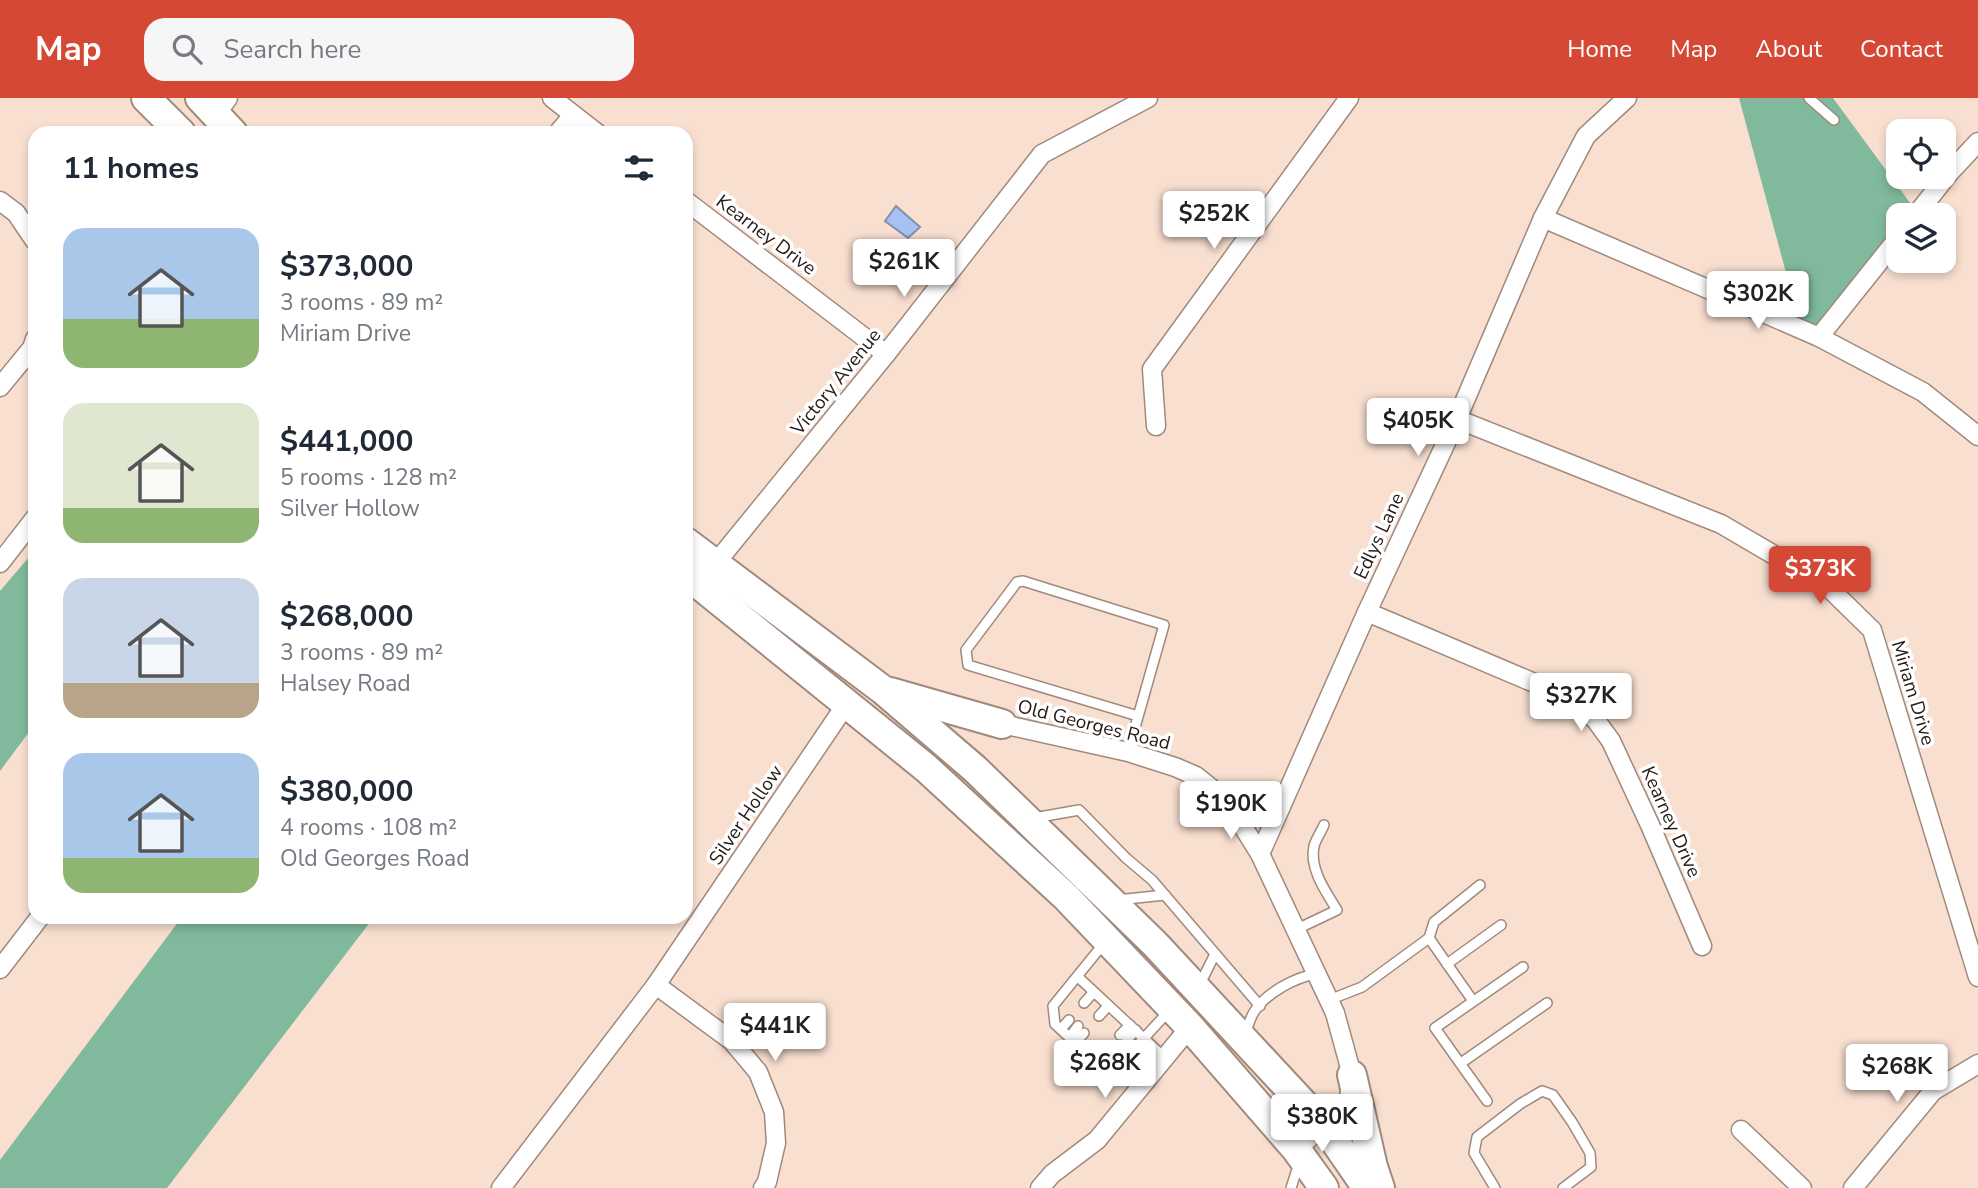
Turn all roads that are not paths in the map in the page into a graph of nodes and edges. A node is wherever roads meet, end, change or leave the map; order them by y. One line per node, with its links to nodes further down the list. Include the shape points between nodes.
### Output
1 (146, 98): 9 (highway)
2 (552, 98): 7 (street)
3 (1148, 98): 21 (street, Victory Avenue, via 1042,153)
4 (1349, 98): 24 (street, via 1152,369)
5 (1627, 98): 16 (street, Edlys Lane, via 1586,136)
6 (1809, 98): 8 (lane)
7 (573, 115): 10 (street); 11 (street)
8 (1834, 120)
9 (174, 126)
10 (564, 126)
11 (588, 126)
12 (1978, 142): 14 (street)
13 (0, 201): 17 (street, via 16,213)
14 (1925, 203)
15 (693, 206): 21 (street, Kearney Drive)
16 (1543, 218): 19 (street); 23 (street, Edlys Lane)
17 (28, 231)
18 (1886, 253): 19 (street)
19 (1819, 337): 25 (street, via 1923,392)
20 (28, 353): 22 (street)
21 (886, 354): 28 (street, Victory Avenue)
22 (0, 387)
23 (1457, 419): 29 (street, Edlys Lane); 42 (street, Miriam Drive, via 1721,524 1827,586 1872,630)
24 (1156, 426)
25 (1978, 436)
26 (28, 527): 27 (street)
27 (0, 564)
28 (700, 574): 30 (highway); 31 (highway)
29 (1367, 612): 38 (street, Edlys Lane); 48 (street, Kearney Drive, via 1559,693 1595,719 1611,741)
30 (883, 690): 33 (highway); 35 (highway)
31 (847, 703): 47 (highway, via 926,768); 56 (street, Silver Hollow)
32 (1138, 716): 32 (lane, via 1164,625 1023,581 1017,582 966,650 968,665); 34 (lane)
33 (1002, 724): 34 (street, Old Georges Road); 35 (highway, via 975,740)
34 (1128, 752): 38 (street, Old Georges Road, via 1175,766 1213,789 1227,801)
35 (975, 769): 36 (highway)
36 (1027, 820): 40 (lane, via 1079,810); 41 (highway)
37 (1324, 825): 45 (lane, via 1313,860 1321,885 1337,910)
38 (1260, 854): 45 (street, Old Georges Road)
39 (1480, 885): 46 (lane, via 1434,922)
40 (1164, 895): 41 (lane); 49 (lane)
41 (1111, 900): 57 (highway)
42 (1970, 920): 55 (street, Miriam Drive)
43 (35, 924): 52 (street)
44 (1502, 925): 50 (lane)
45 (1295, 930): 53 (street, Old Georges Road)
46 (1429, 938): 50 (lane); 59 (lane, via 1362,987)
47 (1107, 940): 54 (lane); 66 (highway)
48 (1702, 946)
49 (1215, 954): 57 (lane); 64 (lane)
50 (1447, 964): 60 (lane)
51 (1523, 967): 60 (lane)
52 (0, 969)
53 (1317, 974): 59 (street, Old Georges Road); 64 (lane, via 1301,976)
54 (1078, 977): 58 (lane); 69 (lane, via 1053,1006 1055,1024)
55 (1978, 977)
56 (656, 985): 85 (street, Silver Hollow); 86 (street, via 732,1041 758,1072 774,1112 776,1143)
57 (1197, 989): 73 (highway)
58 (1093, 993): 61 (lane); 62 (lane)
59 (1329, 1000): 80 (street, Old Georges Road)
60 (1473, 1001): 77 (lane, via 1435,1028)
61 (1084, 1003)
62 (1105, 1003): 65 (lane); 68 (lane)
63 (1547, 1003): 77 (lane)
64 (1260, 1006): 73 (lane)
65 (1096, 1013)
66 (1181, 1018): 72 (lane); 76 (street); 84 (highway)
67 (1069, 1020): 69 (lane)
68 (1133, 1028): 71 (lane); 72 (lane)
69 (1061, 1029): 74 (lane)
70 (1081, 1030): 74 (lane)
71 (1123, 1038)
72 (1144, 1038): 76 (lane); 78 (lane, via 1110,1075)
73 (1243, 1038): 82 (highway)
74 (1072, 1040): 78 (lane)
75 (1109, 1054): 78 (lane)
76 (1165, 1058): 87 (street, via 1097,1140)
77 (1461, 1063): 81 (lane)
78 (1098, 1064)
79 (1978, 1064): 95 (street, via 1933,1091)
80 (1352, 1075): 82 (street, via 1347,1104); 91 (highway)
81 (1487, 1101)
82 (1325, 1127): 84 (street); 90 (highway)
83 (1741, 1130): 94 (street)
84 (1299, 1153): 88 (lane); 89 (highway)
85 (501, 1188)
86 (763, 1188)
87 (1040, 1188)
88 (1291, 1188)
89 (1324, 1188)
90 (1367, 1188)
91 (1380, 1188)
92 (1495, 1188): 93 (lane, via 1474,1153 1477,1138 1542,1091 1553,1095 1590,1153 1591,1167)
93 (1563, 1188)
94 (1802, 1188)
95 (1853, 1188)

